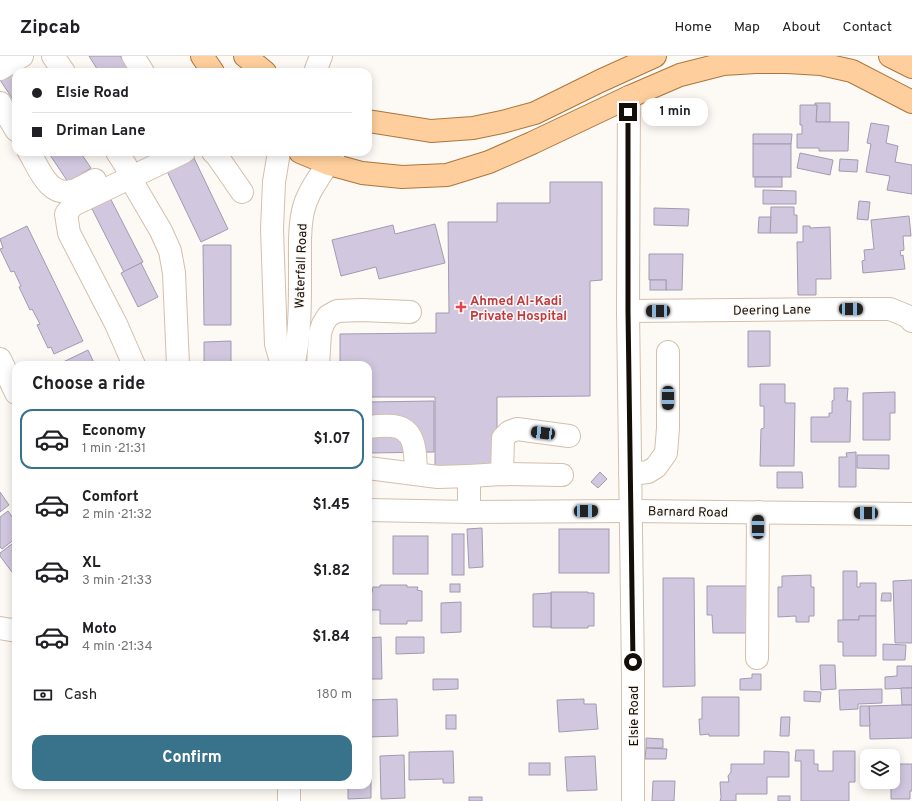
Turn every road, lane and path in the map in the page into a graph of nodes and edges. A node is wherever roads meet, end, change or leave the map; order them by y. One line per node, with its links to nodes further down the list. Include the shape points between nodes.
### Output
1 (22, 56): 15 (street)
2 (53, 56): 10 (street)
3 (133, 56): 11 (street)
4 (202, 56): 12 (main road)
5 (244, 56): 13 (main road)
6 (321, 56): 14 (street)
7 (655, 56): 19 (main road, via 535,113 502,122 431,132)
8 (890, 56): 9 (main road)
9 (912, 67)
10 (61, 68)
11 (140, 68)
12 (210, 68)
13 (260, 68)
14 (316, 68)
15 (0, 69)
16 (628, 97): 17 (main road, via 680,75 724,64 787,62 821,64 852,71); 27 (main road, via 489,162 447,175 402,177 362,173); 30 (street, Elsie Road)
17 (912, 102)
18 (0, 103): 20 (street)
19 (372, 122)
20 (12, 123)
21 (31, 156): 28 (street, via 50,186 61,192 72,191)
22 (143, 156): 28 (street)
23 (166, 156): 28 (street)
24 (217, 156): 29 (street)
25 (278, 156): 37 (street, Waterfall Road, via 274,182 272,229 276,344)
26 (321, 156): 27 (main road)
27 (332, 158): 38 (street, Waterfall Road, via 308,194 303,210 300,231 297,342)
28 (124, 165): 35 (street, via 73,205 66,214 69,233); 36 (street, via 170,251 174,273)
29 (242, 192)
30 (628, 311): 32 (street, Deering Lane, via 890,309); 46 (street, Elsie Road)
31 (410, 312): 39 (street, via 337,311 328,316 322,324)
32 (912, 321)
33 (668, 352): 46 (street, via 666,453 656,467 648,472)
34 (0, 359): 40 (street)
35 (132, 361)
36 (178, 361)
37 (281, 361)
38 (294, 361)
39 (318, 361)
40 (12, 384)
41 (372, 427): 44 (street, via 394,426 409,434 415,448)
42 (569, 436): 45 (street, via 517,430 509,432 503,438)
43 (372, 468): 44 (street)
44 (416, 474): 48 (street, via 438,477)
45 (502, 474): 47 (street); 48 (street)
46 (630, 474): 50 (street, Elsie Road)
47 (562, 475)
48 (469, 476): 51 (street)
49 (372, 510): 51 (street, Barnard Road)
50 (631, 511): 51 (street, Barnard Road); 52 (street, Barnard Road); 59 (street, Elsie Road)
51 (469, 512)
52 (758, 512): 53 (street, Barnard Road); 56 (street)
53 (912, 514)
54 (0, 628): 55 (street)
55 (12, 630)
56 (757, 658)
57 (289, 789): 58 (street)
58 (289, 801)
59 (633, 801)

